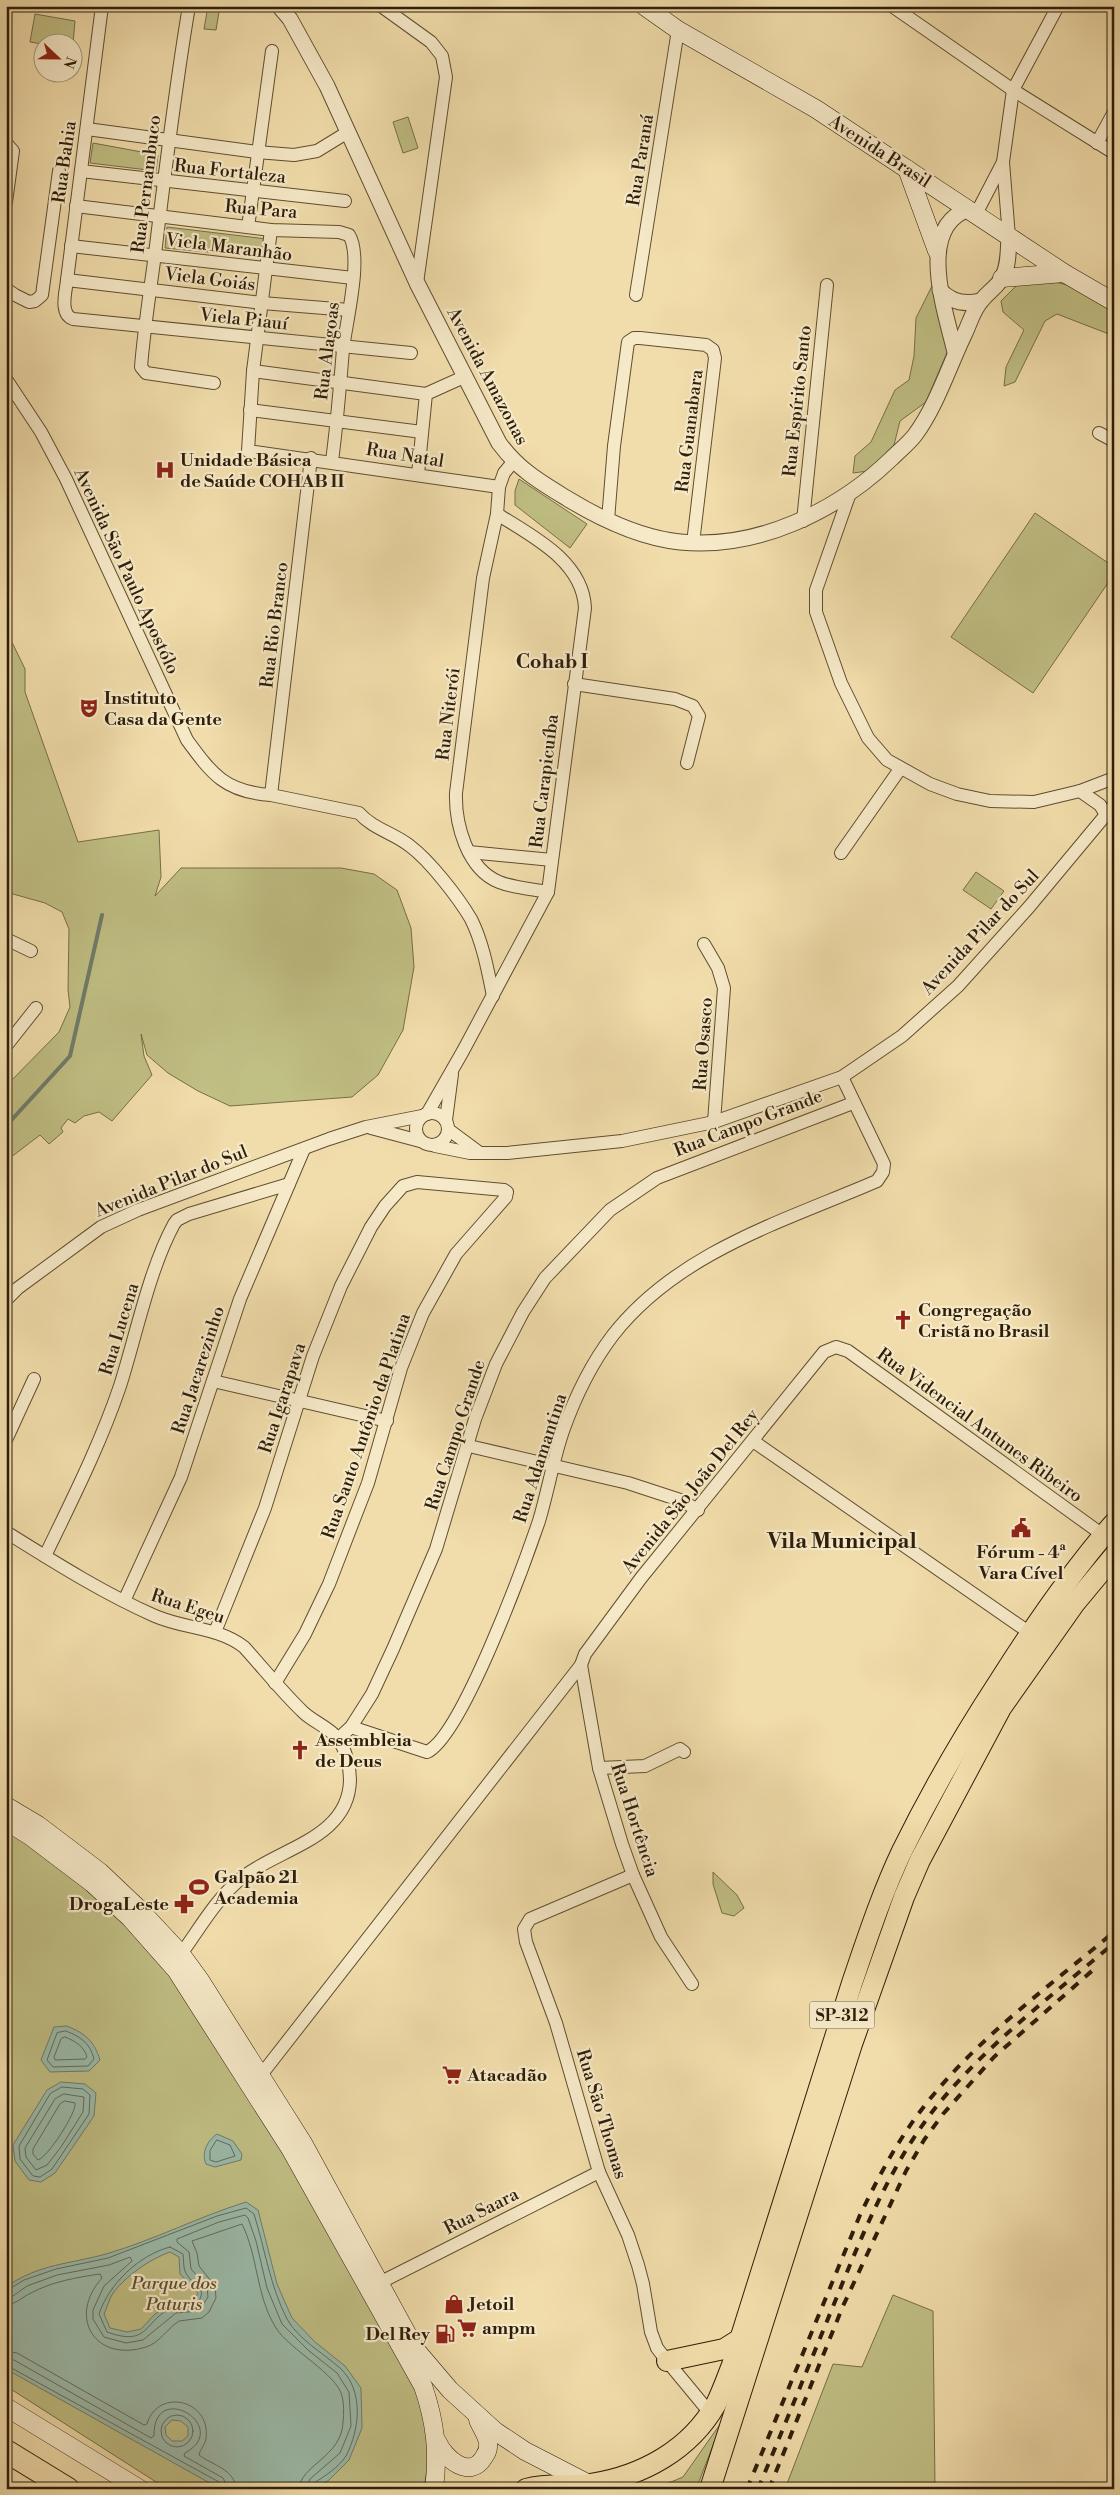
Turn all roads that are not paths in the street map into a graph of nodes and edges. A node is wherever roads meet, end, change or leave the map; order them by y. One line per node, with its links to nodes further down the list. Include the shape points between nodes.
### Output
1 (102, 6): 12 (street, Rua Bahia)
2 (189, 6): 14 (street, Rua Pernambuco)
3 (279, 6): 13 (street, Avenida Amazonas, via 290,19 327,86)
4 (381, 6): 42 (street, via 431,42 442,56 446,77)
5 (644, 6): 8 (main road, Avenida Brasil)
6 (892, 6): 10 (street)
7 (1058, 6): 10 (street)
8 (678, 30): 20 (main road, Avenida Brasil, via 816,109); 47 (street, Rua Paraná)
9 (272, 51): 17 (street)
10 (1013, 90): 16 (street); 19 (street)
11 (1114, 112): 16 (street)
12 (87, 129): 14 (street); 22 (street, Rua Bahia)
13 (348, 132): 17 (street, via 317,151 304,154); 42 (street, Avenida Amazonas)
14 (169, 140): 17 (street); 23 (street, Rua Pernambuco)
15 (6, 143): 26 (street, via 13,150)
16 (1097, 143): 18 (street)
17 (257, 152): 24 (street)
18 (1114, 153)
19 (1003, 162): 28 (street); 32 (street)
20 (907, 169): 28 (main road, Avenida Brasil); 35 (main road)
21 (59, 171): 44 (street, via 42,295 35,302 29,302)
22 (81, 171): 23 (street, Rua Fortaleza); 27 (street, Rua Bahia)
23 (163, 182): 24 (street, Rua Fortaleza); 29 (street, Rua Pernambuco)
24 (254, 191): 25 (street, Rua Fortaleza); 30 (street)
25 (345, 201)
26 (6, 202)
27 (76, 206): 29 (street, Rua Para); 34 (street, Rua Bahia)
28 (972, 211): 32 (main road, Avenida Brasil); 35 (street, via 958,213 947,225)
29 (159, 215): 30 (street, Rua Para); 36 (street, Rua Pernambuco)
30 (248, 227): 31 (street, Rua Para)
31 (271, 230): 33 (street, Rua Para, via 339,232 349,235); 37 (street)
32 (1009, 237): 38 (main road, Avenida Brasil); 40 (street)
33 (354, 245): 39 (street, Rua Alagoas)
34 (71, 246): 36 (street, Viela Maranhão); 41 (street, Rua Bahia)
35 (938, 251): 46 (street)
36 (155, 256): 37 (street, Viela Maranhão); 45 (street, Rua Pernambuco)
37 (267, 269): 39 (street, Viela Maranhão); 50 (street)
38 (1064, 273): 40 (main road); 49 (main road, Avenida Brasil)
39 (353, 278): 51 (street, Rua Alagoas)
40 (1002, 278): 48 (street, Avenida Amazonas)
41 (67, 280): 45 (street, Viela Goiás); 52 (street, Rua Bahia, via 65,310)
42 (417, 284): 59 (street, Avenida Amazonas)
43 (827, 285): 77 (street, Rua Espírito Santo)
44 (6, 289)
45 (150, 289): 50 (street, Viela Goiás); 53 (street, Rua Pernambuco)
46 (940, 290): 48 (street, via 961,303); 56 (street)
47 (636, 295)
48 (980, 301): 56 (street, Avenida Amazonas)
49 (1114, 302)
50 (262, 303): 51 (street, Viela Goiás); 54 (street)
51 (350, 310): 55 (street, Rua Alagoas)
52 (73, 319): 53 (street, Viela Piauí)
53 (144, 325): 54 (street, Viela Piauí); 62 (street, Rua Pernambuco, via 141,367 146,373)
54 (258, 338): 55 (street, Viela Piauí); 58 (street)
55 (344, 347): 57 (street, Viela Piauí); 61 (street, Rua Alagoas)
56 (955, 352): 74 (street, Avenida Amazonas, via 932,405 914,435)
57 (411, 353)
58 (253, 371): 61 (street); 64 (street)
59 (466, 376): 63 (street); 71 (street, Avenida Amazonas, via 499,443)
60 (6, 379): 84 (street, Avenida São Paulo Apostólo, via 42,432 66,479 187,740 212,774 227,784)
61 (341, 381): 63 (street); 65 (street, Rua Alagoas)
62 (214, 383)
63 (426, 394): 66 (street)
64 (250, 410): 65 (street); 69 (street, Rua Natal, via 248,451)
65 (337, 420): 66 (street); 70 (street, Rua Alagoas)
66 (422, 432): 72 (street)
67 (1099, 433): 68 (street)
68 (1114, 441)
69 (311, 458): 70 (street, Rua Natal); 84 (street, Rua Rio Branco)
70 (332, 461): 72 (street, Rua Natal)
71 (513, 462): 73 (street); 76 (street, Avenida Amazonas, via 527,474)
72 (418, 474): 73 (street, Rua Natal)
73 (499, 487): 75 (street, Rua Niterói)
74 (850, 493): 77 (street, Avenida Amazonas); 81 (street, via 816,590 816,612 838,677 868,738 886,760)
75 (497, 514): 79 (street, Rua Carapicuíba, via 542,543 565,563 582,587 585,608); 86 (street, Rua Niterói, via 483,578 456,793 458,826)
76 (608, 520): 78 (street, Avenida Amazonas, via 651,537); 78 (street, Rua Guanabara, via 628,342 640,338 706,345 713,350 715,358)
77 (803, 521): 78 (street, Avenida Amazonas, via 778,530)
78 (693, 543)
79 (574, 684): 80 (street, via 675,699 693,706 699,716); 88 (street, Rua Carapicuíba)
80 (687, 763)
81 (900, 769): 83 (street, via 957,794 990,801 1034,802); 87 (street)
82 (1114, 778): 83 (street)
83 (1080, 791): 85 (street)
84 (271, 795): 93 (street, Avenida São Paulo Apostólo, via 359,813 368,824 402,839 420,853 471,920 484,955)
85 (1110, 810): 97 (street, Avenida Pilar do Sul, via 1030,907 958,986 902,1036)
86 (469, 852): 88 (street); 89 (street, Rua Niterói, via 482,871 498,882)
87 (842, 854)
88 (552, 860): 89 (street, Rua Carapicuíba)
89 (548, 892): 93 (street, Rua Carapicuíba)
90 (6, 939): 92 (street)
91 (704, 944): 100 (street, Rua Osasco, via 718,968 724,988)
92 (31, 951)
93 (493, 996): 96 (street, Rua Carapicuíba)
94 (36, 1008): 95 (street)
95 (6, 1046)
96 (453, 1069): 99 (street, Rua Carapicuíba); 101 (street, Rua Carapicuíba)
97 (842, 1077): 98 (street); 100 (street, Avenida Pilar do Sul)
98 (853, 1103): 117 (street, Rua Campo Grande, via 657,1178 610,1210 545,1278 523,1312 485,1391); 118 (street, Rua Adamantina, via 884,1164 877,1181 704,1257 643,1303 614,1334 594,1362 563,1431)
99 (424, 1115): 101 (street, Avenida Pilar do Sul, via 438,1114); 102 (street, Avenida Pilar do Sul); 103 (street, via 416,1125)
100 (714, 1122): 106 (street, Avenida Pilar do Sul, via 581,1147)
101 (447, 1125): 104 (street, via 444,1140); 106 (street, Avenida Pilar do Sul)
102 (366, 1127): 103 (street, Avenida Pilar do Sul); 105 (street, Avenida Pilar do Sul)
103 (420, 1140): 104 (street, Avenida Pilar do Sul)
104 (435, 1146): 106 (street, Avenida Pilar do Sul)
105 (304, 1149): 107 (street, Rua Jacarezinho); 109 (street, Avenida Pilar do Sul, via 198,1186 101,1227)
106 (480, 1153)
107 (289, 1184): 112 (street, Rua Jacarezinho, via 240,1299); 122 (street, Rua Lucena, via 176,1220 160,1256 91,1463)
108 (506, 1192): 113 (street, Rua Igarapava, via 426,1182 403,1186 371,1227 341,1286); 114 (street, Rua Santo Antônio da Platina, via 506,1197 456,1254 423,1314 401,1368)
109 (6, 1300)
110 (824, 1352): 116 (street, Avenida São João Del Rey); 121 (street, Rua Videncial Antunes Ribeiro, via 836,1347 848,1351)
111 (34, 1379): 115 (street)
112 (213, 1380): 113 (street); 124 (street, Rua Jacarezinho, via 181,1477)
113 (299, 1400): 114 (street); 125 (street, Rua Igarapava, via 265,1508)
114 (387, 1421): 128 (street, Rua Santo Antônio da Platina, via 368,1483 329,1584)
115 (6, 1440)
116 (754, 1441): 119 (street, Avenida São João Del Rey); 126 (street)
117 (469, 1446): 118 (street); 129 (street, Rua Campo Grande, via 432,1558 372,1694)
118 (552, 1466): 119 (street, via 660,1492); 129 (street, Rua Adamantina, via 534,1536 497,1633 462,1705 439,1742 427,1752)
119 (698, 1510): 127 (street, Avenida São João Del Rey, via 641,1578)
120 (6, 1532): 122 (street, Rua Egeu)
121 (1110, 1534): 126 (main road, SP-312, via 1059,1590)
122 (45, 1556): 124 (street, Rua Egeu)
123 (1114, 1556): 153 (main road, SP-312, via 1075,1603 1001,1708 920,1860 852,2044)
124 (124, 1601): 125 (street, Rua Egeu, via 157,1616)
125 (215, 1632): 128 (street, Rua Egeu, via 244,1647)
126 (1030, 1633): 141 (main road, SP-312, via 954,1752 898,1861 862,1955)
127 (583, 1660): 132 (street, Rua Hortência); 138 (street, Avenida São João Del Rey)
128 (276, 1683): 130 (street, Rua Egeu, via 304,1714)
129 (351, 1727): 130 (street, Rua Campo Grande)
130 (338, 1739): 136 (street, via 350,1770 350,1789 342,1810 331,1824 302,1845 244,1876 227,1891)
131 (684, 1752): 132 (street, via 677,1749 645,1766)
132 (599, 1768): 135 (street, Rua Hortência)
133 (6, 1806): 136 (main road, via 38,1825 100,1872)
134 (6, 1821): 146 (main road, via 92,1883 148,1938 189,1988 291,2150 423,2386)
135 (633, 1875): 137 (street, Rua Hortência, via 661,1936); 139 (street, Rua São Thomas, via 530,1919 524,1929 556,2023)
136 (181, 1954): 138 (main road)
137 (692, 1984)
138 (261, 2075): 140 (main road, via 303,2143)
139 (599, 2172): 140 (street, Rua Saara); 142 (street, Rua São Thomas, via 628,2235 644,2284 651,2332)
140 (379, 2283): 145 (main road, via 416,2350)
141 (740, 2339): 142 (main road, via 724,2349); 144 (main road, SP-312)
142 (667, 2361): 144 (street, Rua São Thomas)
143 (6, 2407): 150 (main road)
144 (710, 2413): 148 (main road, SP-312, via 694,2433 659,2461)
145 (474, 2414): 146 (main road, via 488,2444 482,2461 472,2468 462,2467 441,2452); 148 (main road, via 494,2432)
146 (437, 2441): 151 (main road)
147 (6, 2451): 149 (highway)
148 (593, 2487): 152 (main road, via 547,2485)
149 (68, 2489)
150 (140, 2489)
151 (434, 2489)
152 (526, 2489)
153 (710, 2489)

